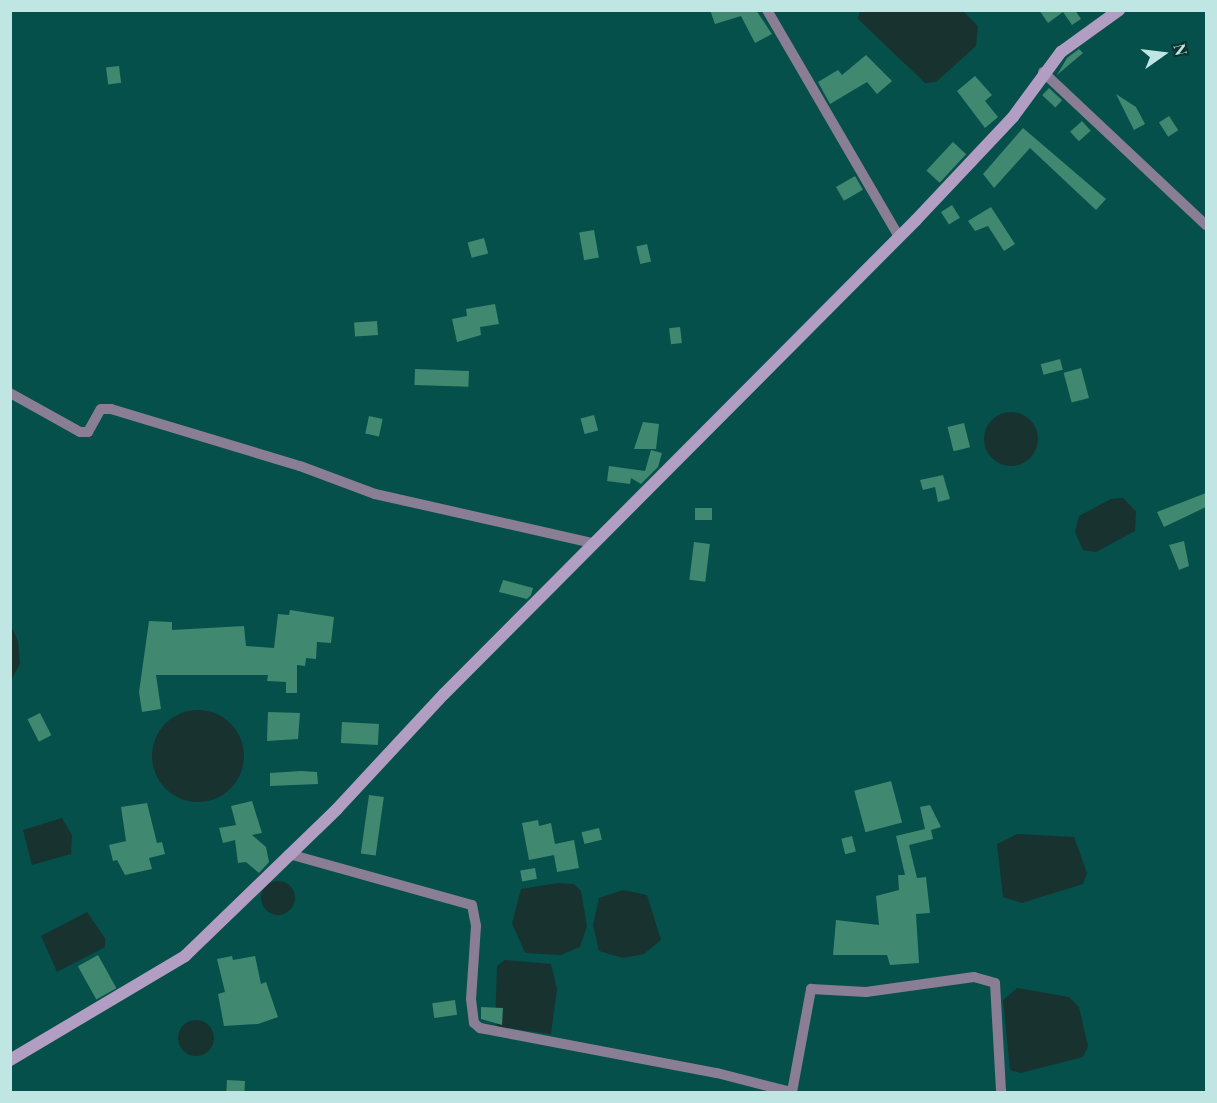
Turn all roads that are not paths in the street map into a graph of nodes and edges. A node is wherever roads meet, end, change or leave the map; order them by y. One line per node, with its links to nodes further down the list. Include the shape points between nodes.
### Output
1 (767, 10): 5 (street)
2 (1119, 10): 3 (street, via 1061,52)
3 (1043, 72): 4 (street); 5 (street, via 1013,117)
4 (1206, 225)
5 (899, 237): 7 (street)
6 (10, 393): 7 (street, via 80,432 88,432 101,409 111,409 300,466 375,494)
7 (592, 543): 8 (street)
8 (289, 854): 9 (street, via 184,956); 10 (street, via 472,905 476,926 471,999 474,1023 480,1028 717,1073)
9 (10, 1060)
10 (792, 1092): 11 (street, via 812,989 866,992 974,977 995,983)
11 (1001, 1092)

